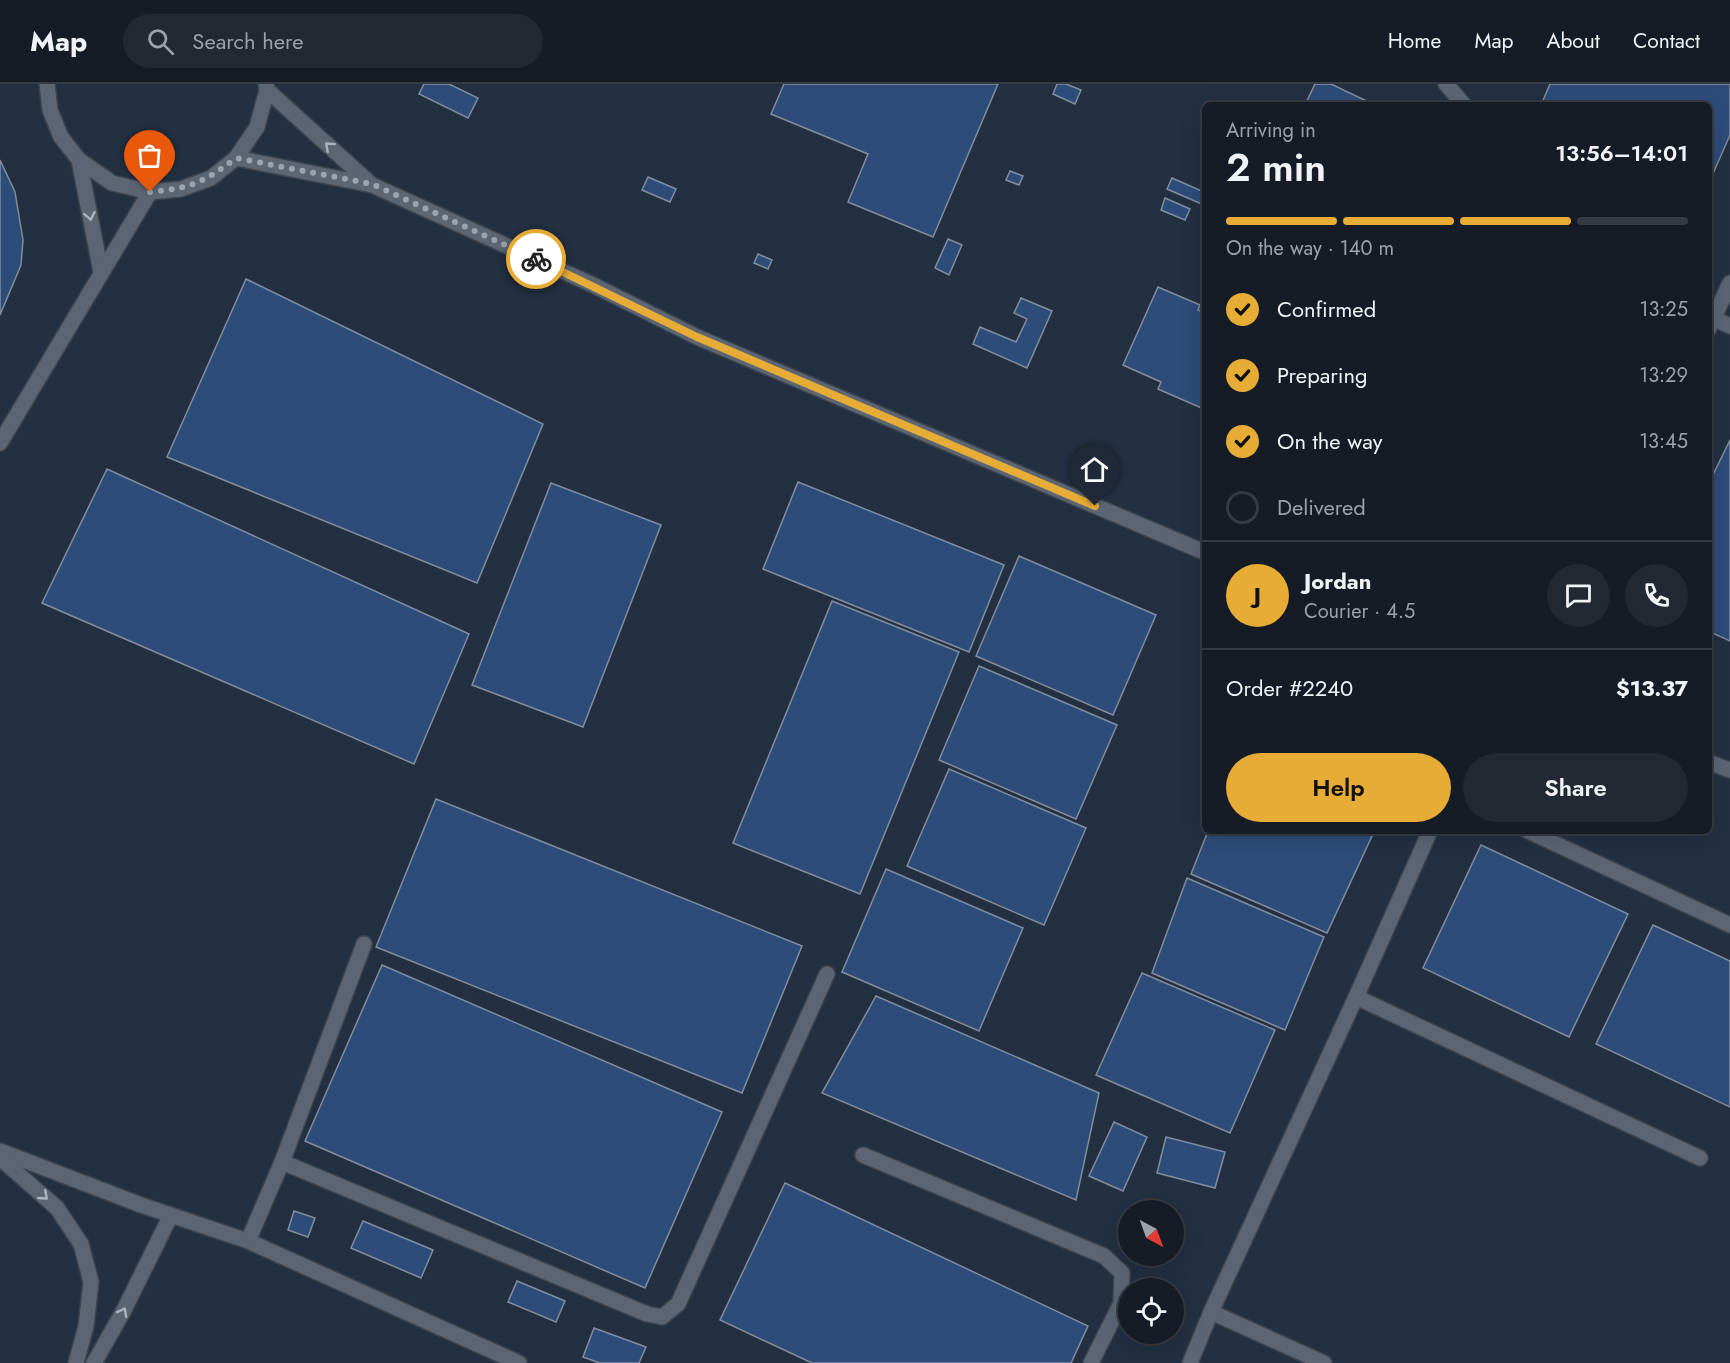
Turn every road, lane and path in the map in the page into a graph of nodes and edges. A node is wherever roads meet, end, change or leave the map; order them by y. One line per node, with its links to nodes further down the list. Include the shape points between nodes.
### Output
1 (47, 84): 6 (lane, via 50,110 61,137)
2 (1446, 84): 4 (lane)
3 (267, 87): 5 (lane, via 257,127); 7 (lane, one-way to 3)
4 (1461, 102)
5 (236, 158): 7 (lane); 8 (lane, via 211,178 181,189)
6 (79, 160): 8 (lane, via 112,183); 9 (lane, one-way to 9)
7 (372, 184): 15 (lane, via 697,337)
8 (150, 192): 9 (lane)
9 (101, 272): 14 (lane)
10 (1730, 283): 11 (lane)
11 (1712, 317)
12 (1712, 322): 13 (lane)
13 (1730, 326)
14 (0, 443)
15 (1202, 551)
16 (1712, 763): 17 (lane)
17 (1730, 770)
18 (1429, 834): 23 (lane)
19 (1534, 834): 20 (lane)
20 (1730, 925)
21 (364, 944): 28 (lane)
22 (827, 974): 28 (lane, via 678,1304 662,1317)
23 (1356, 997): 27 (lane); 31 (lane)
24 (0, 1151): 29 (lane)
25 (863, 1155): 35 (lane, via 1104,1256 1122,1273 1120,1303)
26 (0, 1158): 32 (lane, one-way to 32, via 57,1208 81,1244 91,1282 86,1326)
27 (1700, 1158)
28 (282, 1162): 30 (lane)
29 (171, 1215): 30 (lane); 33 (lane, one-way to 29)
30 (248, 1241): 34 (lane)
31 (1211, 1312): 36 (lane); 37 (lane)
32 (76, 1363)
33 (94, 1363)
34 (519, 1363)
35 (1091, 1363)
36 (1190, 1363)
37 (1324, 1363)

